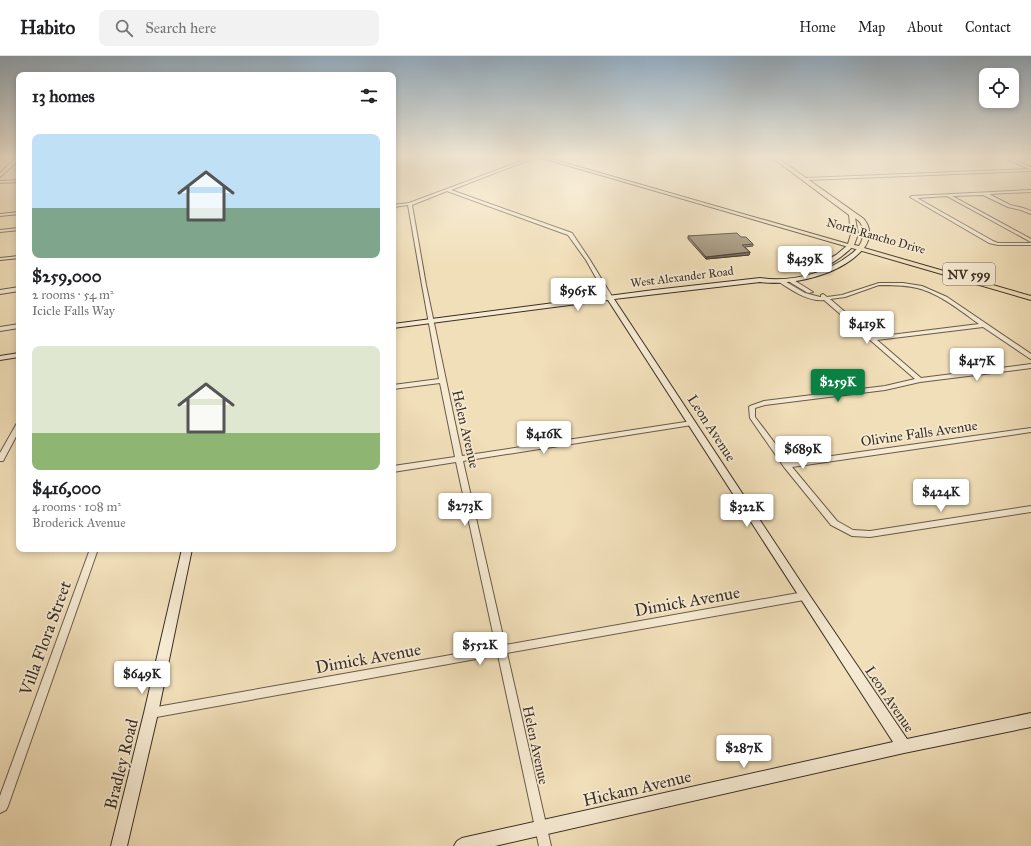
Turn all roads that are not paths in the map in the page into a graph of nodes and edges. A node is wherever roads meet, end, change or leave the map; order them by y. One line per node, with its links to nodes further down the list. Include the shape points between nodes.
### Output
1 (439, 193): 9 (street)
2 (454, 193): 30 (street, Leon Avenue, via 570,234)
3 (670, 193): 20 (main road, North Rancho Drive / NV 599)
4 (680, 193): 20 (main road, North Rancho Drive / NV 599)
5 (825, 193): 14 (main road)
6 (1002, 193): 7 (street)
7 (984, 194): 8 (street); 12 (street)
8 (947, 195): 19 (street); 19 (street, via 912,197 998,244)
9 (410, 204): 10 (street); 33 (street, Helen Avenue)
10 (396, 206)
11 (1031, 208): 12 (street)
12 (1022, 209): 15 (street)
13 (16, 213): 16 (street)
14 (852, 214): 20 (main road, via 855,233); 21 (main road, via 862,220 866,229)
15 (1031, 214)
16 (0, 215)
17 (16, 229): 18 (street)
18 (0, 231)
19 (1031, 242)
20 (852, 243): 21 (main road, North Rancho Drive / NV 599); 24 (street, West Alexander Road, via 845,252 822,265 802,272 765,277)
21 (863, 246): 25 (street, West Alexander Road, via 839,265); 28 (main road, North Rancho Drive / NV 599); 32 (main road, North Rancho Drive / NV 599)
22 (16, 257): 23 (street)
23 (0, 259)
24 (760, 280): 26 (street, West Alexander Road); 30 (street, West Alexander Road)
25 (790, 280): 26 (street, West Alexander Road); 31 (street, via 804,290)
26 (782, 281): 31 (street, via 803,294)
27 (16, 289): 29 (street)
28 (1031, 291)
29 (0, 292)
30 (610, 298): 33 (street, West Alexander Road); 46 (street, Leon Avenue)
31 (825, 298): 34 (street, via 843,296 878,284 920,287 946,298); 38 (street)
32 (1031, 299)
33 (432, 321): 36 (street, West Alexander Road); 44 (street, Helen Avenue)
34 (985, 325): 38 (street); 40 (street)
35 (16, 326): 37 (street)
36 (396, 326)
37 (0, 329)
38 (873, 338): 43 (street)
39 (16, 355): 41 (street)
40 (1031, 357)
41 (0, 358)
42 (1031, 366): 43 (street)
43 (920, 380): 51 (street, via 885,388 764,402 752,407 752,417)
44 (442, 381): 45 (street); 50 (street, Helen Avenue)
45 (396, 387)
46 (692, 423): 50 (street); 56 (street, Leon Avenue)
47 (16, 430): 49 (street)
48 (1031, 430): 51 (street, Olivine Falls Avenue)
49 (0, 459)
50 (459, 459): 52 (street); 57 (street, Helen Avenue)
51 (787, 465): 53 (street, via 834,523 852,533 870,534)
52 (396, 469)
53 (1031, 508)
54 (93, 552): 61 (street, Villa Flora Street)
55 (186, 552): 58 (street, Bradley Road)
56 (804, 596): 57 (street, Dimick Avenue); 60 (street, Leon Avenue)
57 (503, 651): 58 (street, Dimick Avenue); 62 (street, Helen Avenue)
58 (151, 713): 63 (street, Bradley Road)
59 (1031, 720): 60 (street, Hickam Avenue)
60 (904, 746): 62 (street, Hickam Avenue)
61 (1, 806)
62 (541, 829): 64 (street, Hickam Avenue); 65 (street, Helen Avenue)
63 (119, 846)
64 (462, 846)
65 (545, 846)

